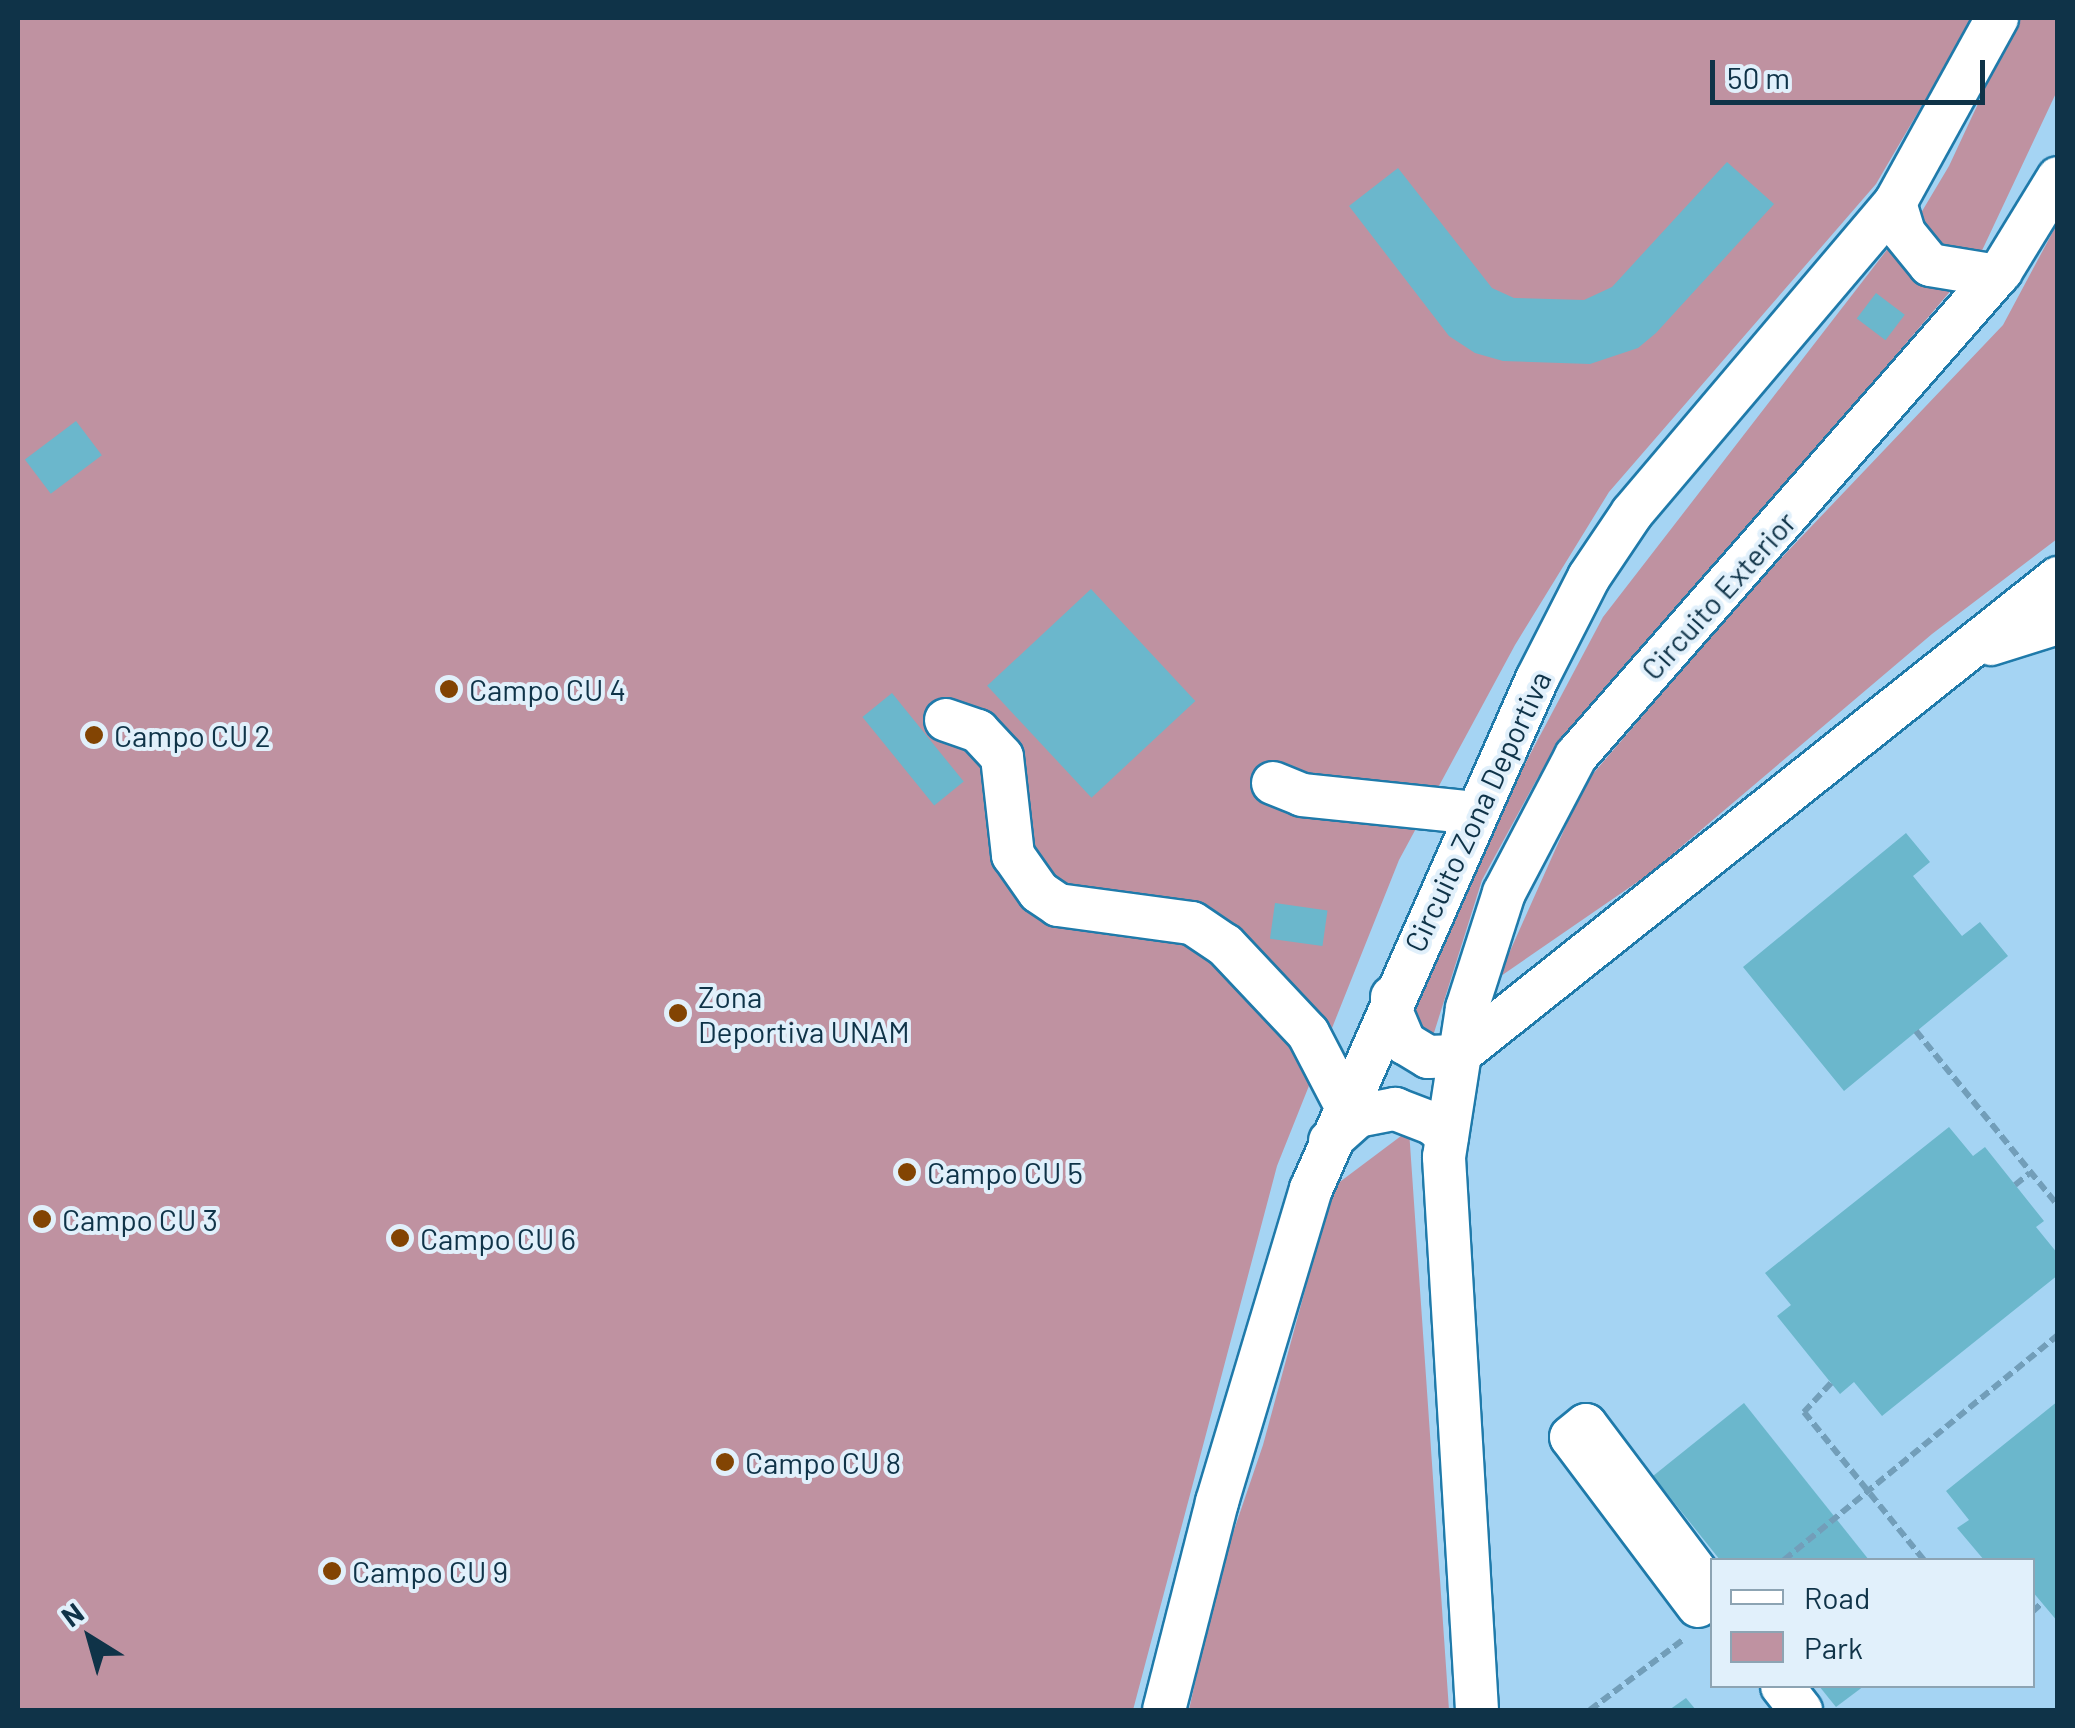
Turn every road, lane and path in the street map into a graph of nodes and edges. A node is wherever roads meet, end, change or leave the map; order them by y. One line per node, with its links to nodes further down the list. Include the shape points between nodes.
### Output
1 (1998, 18): 3 (street, Circuito Zona Deportiva)
2 (2058, 178): 4 (street, Circuito Exterior)
3 (1895, 202): 4 (street, via 1904,233 1930,265); 10 (street, Circuito Zona Deportiva, via 1632,513 1589,577)
4 (1997, 276): 13 (street, Circuito Exterior, via 1576,756 1504,893)
5 (2058, 578): 7 (street)
6 (2058, 623): 7 (street, via 1968,653)
7 (1921, 684): 13 (street)
8 (946, 720): 14 (street, via 978,732 1002,758 1012,855 1039,892 1058,905 1192,922 1226,945 1308,1033)
9 (1272, 783): 10 (street, via 1302,795)
10 (1477, 813): 11 (street, Circuito Zona Deportiva)
11 (1392, 997): 13 (street, via 1405,1043 1428,1057); 14 (street, Circuito Zona Deportiva)
12 (1916, 1031): 16 (path)
13 (1456, 1056): 15 (street)
14 (1338, 1122): 15 (street, via 1395,1110); 29 (street, Circuito Zona Deportiva, via 1217,1502)
15 (1447, 1136): 30 (street)
16 (2030, 1172): 17 (path); 18 (path)
17 (2015, 1185)
18 (2058, 1206)
19 (2058, 1334): 21 (path)
20 (1831, 1383): 21 (path, via 1804,1412)
21 (1868, 1492): 22 (path); 23 (path)
22 (1786, 1558)
23 (1922, 1558)
24 (2042, 1603): 26 (path)
25 (1703, 1609): 31 (path)
26 (2035, 1609)
27 (1760, 1688): 32 (street)
28 (1784, 1688): 33 (street)
29 (1164, 1710)
30 (1477, 1710)
31 (1590, 1710)
32 (1777, 1710)
33 (1802, 1710)

